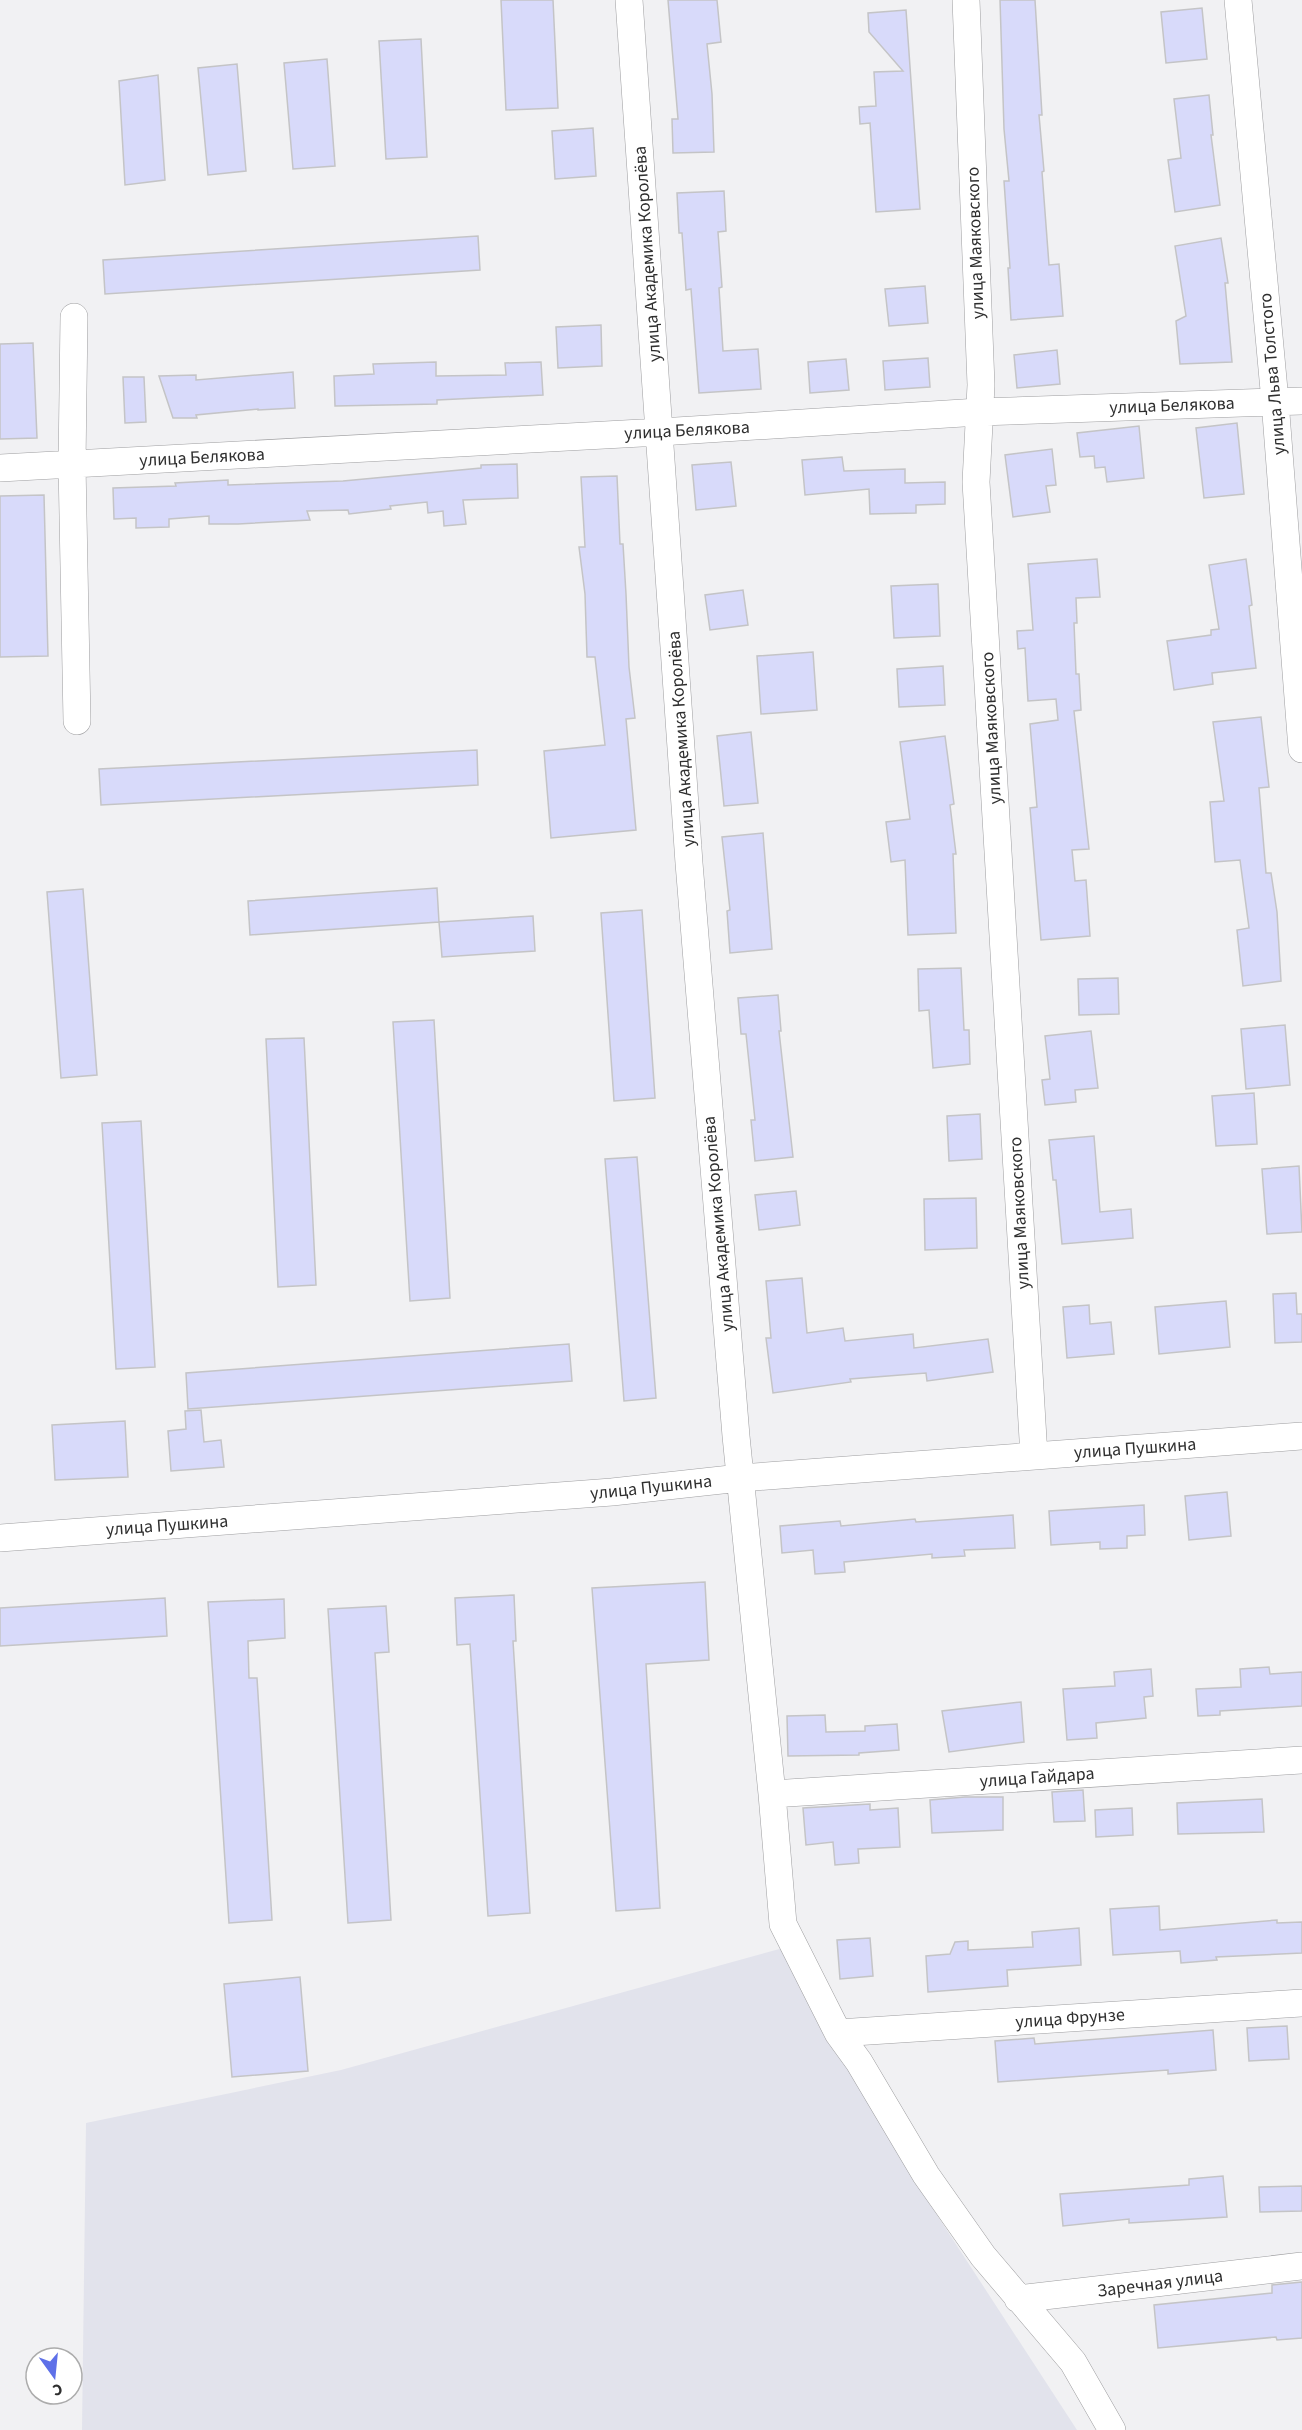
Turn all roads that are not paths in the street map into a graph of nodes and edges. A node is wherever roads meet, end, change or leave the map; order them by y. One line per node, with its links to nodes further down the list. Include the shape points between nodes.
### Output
1 (629, 0): 8 (street, улица Академика Королёва)
2 (966, 0): 7 (street, улица Маяковского)
3 (1238, 0): 5 (street, улица Льва Толстого)
4 (74, 317): 9 (street)
5 (1275, 401): 6 (street, улица Белякова); 7 (street, улица Белякова); 12 (street, улица Льва Толстого)
6 (1302, 401)
7 (979, 412): 8 (street, улица Белякова); 14 (street, улица Маяковского, via 977,494)
8 (660, 432): 9 (street, улица Белякова); 15 (street, улица Академика Королёва, via 689,863)
9 (72, 464): 10 (street, улица Белякова); 11 (street)
10 (0, 468)
11 (77, 721)
12 (1302, 749)
13 (1302, 1436): 14 (street, улица Пушкина)
14 (1034, 1456): 15 (street, улица Пушкина)
15 (740, 1478): 16 (street, улица Пушкина, via 612,1492); 18 (street, улица Академика Королёва)
16 (0, 1538)
17 (1302, 1760): 18 (street, улица Гайдара)
18 (772, 1794): 20 (street, улица Академика Королёва, via 783,1924)
19 (1302, 2003): 20 (street, улица Фрунзе)
20 (838, 2033): 22 (street, улица Академика Королёва, via 926,2175)
21 (1302, 2266): 22 (street, Заречная улица)
22 (1018, 2299): 23 (street, улица Академика Королёва, via 1073,2362)
23 (1112, 2430)

